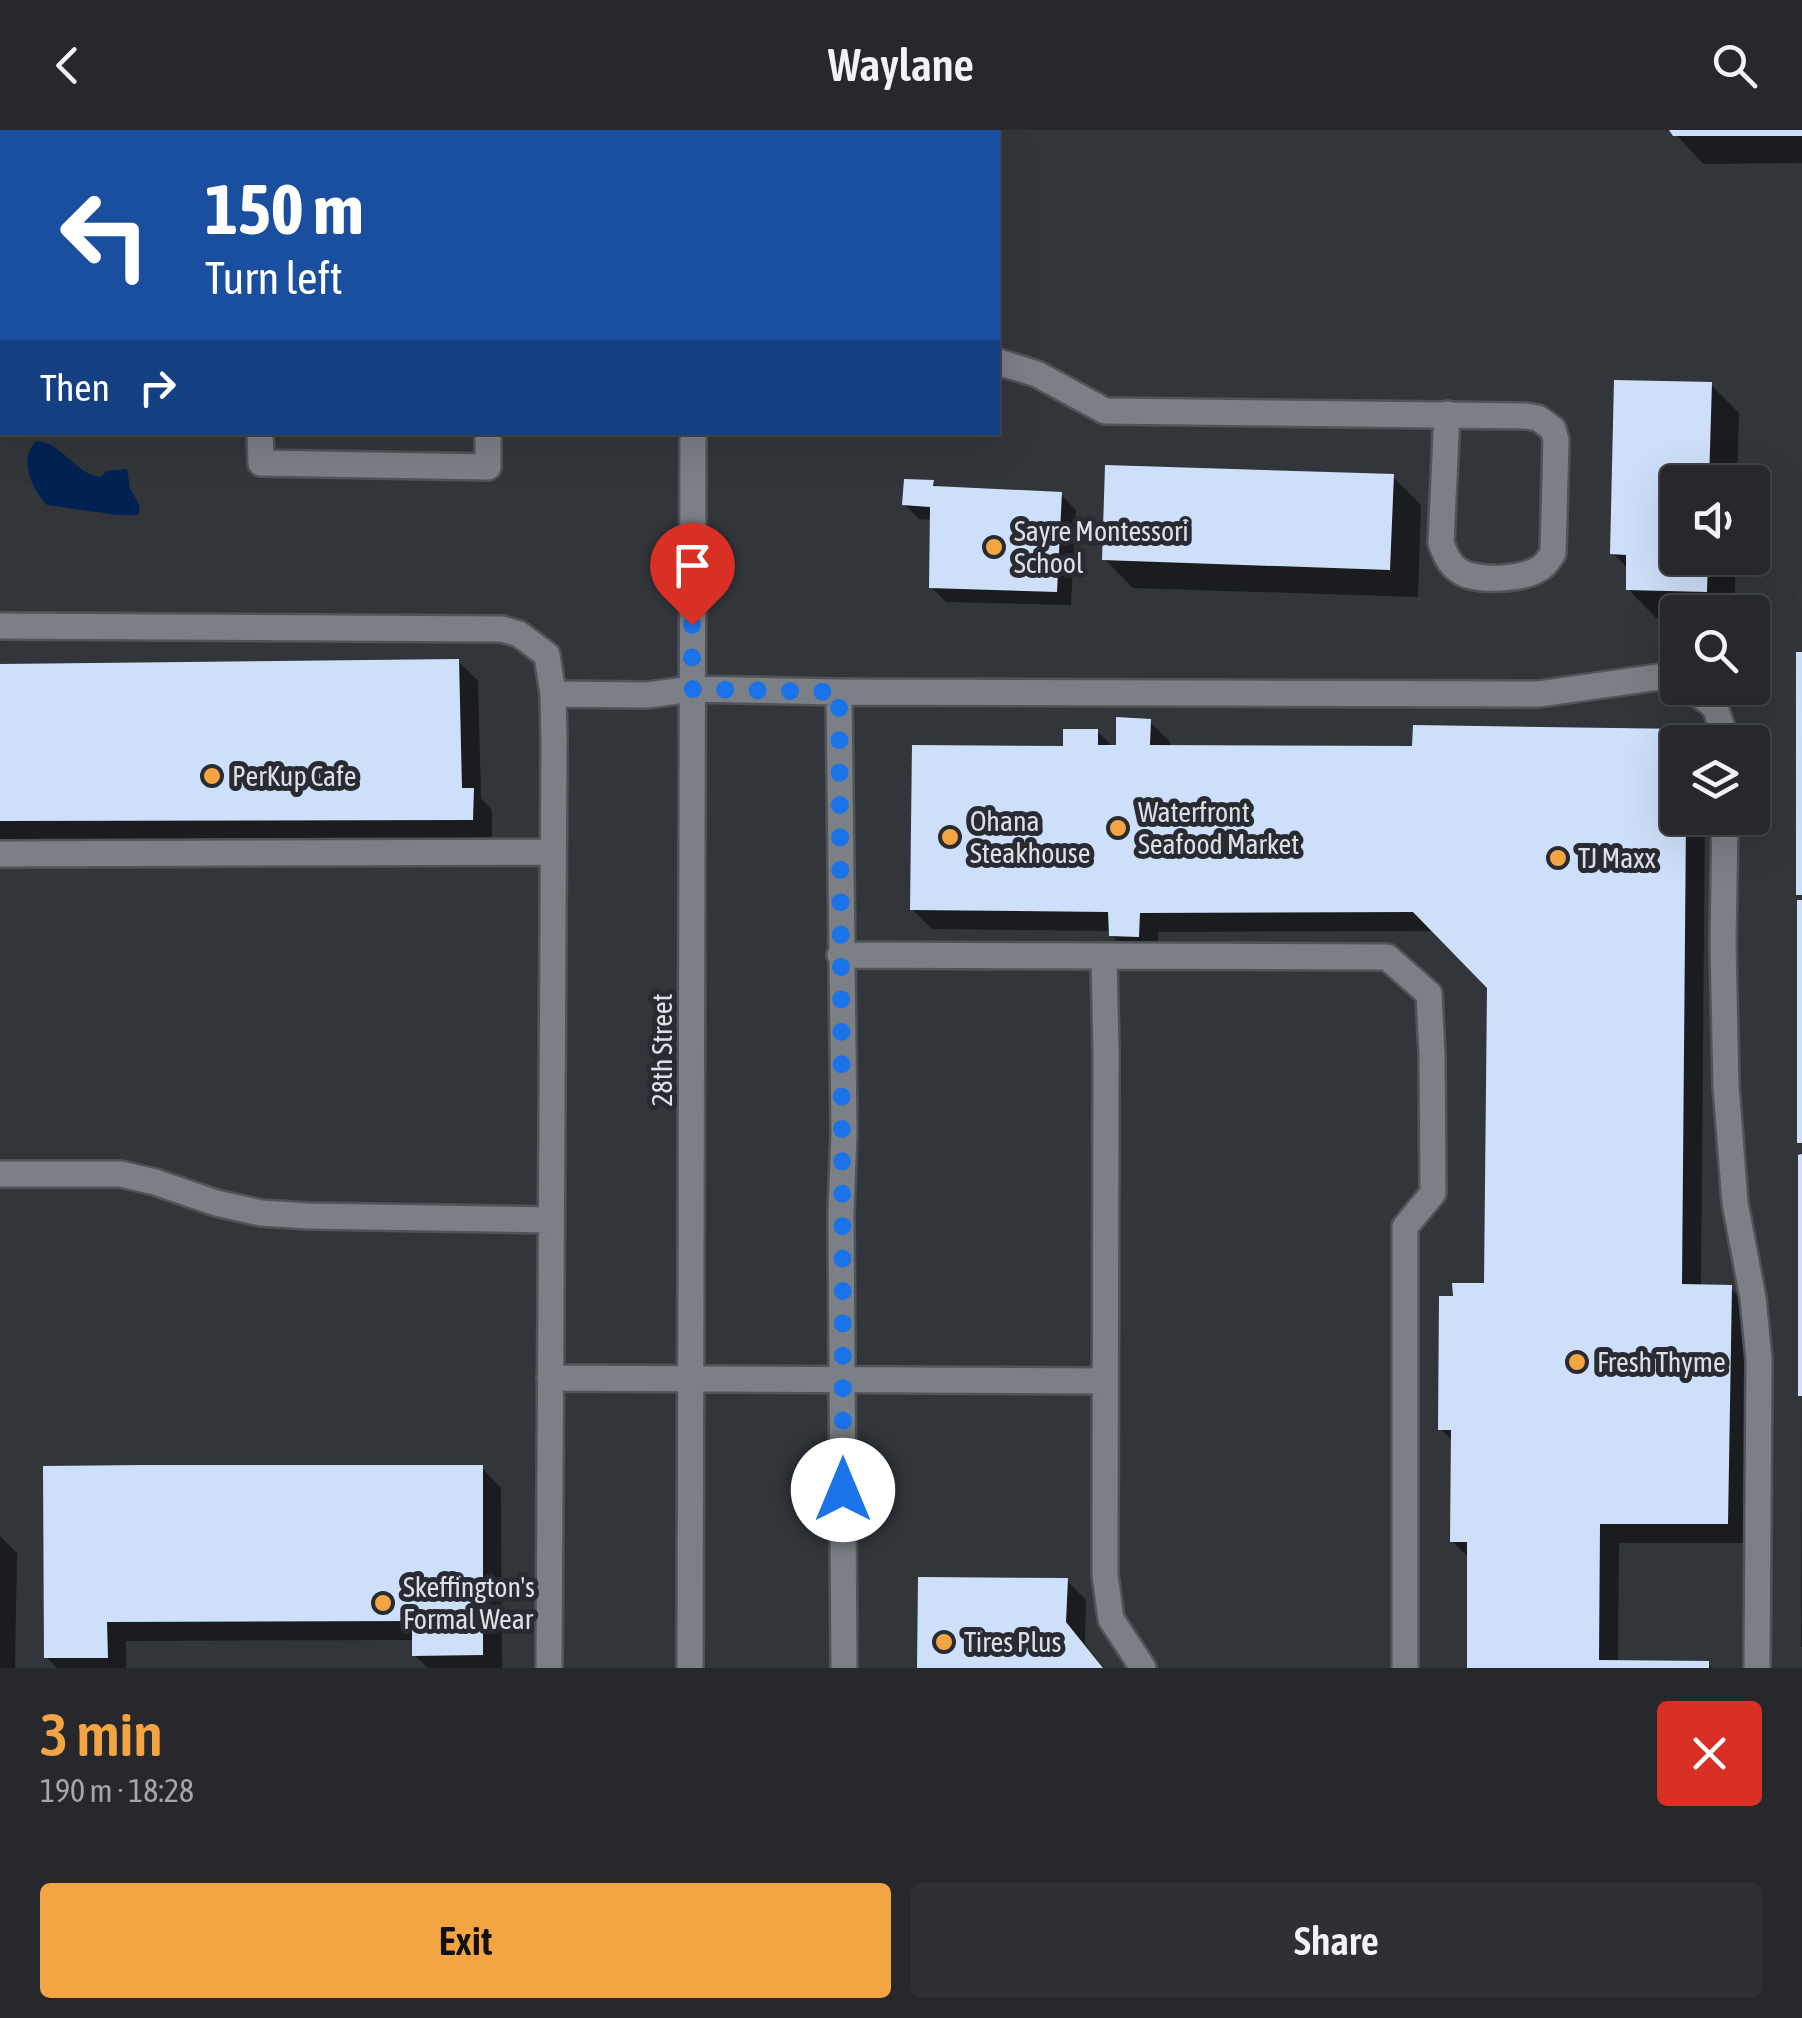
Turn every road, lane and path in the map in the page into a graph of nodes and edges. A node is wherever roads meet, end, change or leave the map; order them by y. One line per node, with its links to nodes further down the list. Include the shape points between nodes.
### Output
1 (1000, 363): 2 (street, via 1105,411)
2 (1446, 414): 2 (street, via 1526,416 1553,429 1552,553 1534,572 1474,578 1446,557)
3 (260, 435): 4 (street, via 261,464 488,467)
4 (488, 435)
5 (693, 435): 8 (street, 28th Street)
6 (0, 626): 10 (street, via 502,628 547,656)
7 (1660, 677): 9 (street, via 1540,694)
8 (692, 689): 9 (street); 10 (street); 19 (street, 28th Street)
9 (839, 692): 14 (street)
10 (553, 694): 12 (street)
11 (1726, 835): 27 (street, via 1726,1086 1735,1203 1759,1360)
12 (553, 852): 13 (street); 17 (street)
13 (0, 854)
14 (840, 955): 15 (street); 20 (street)
15 (1104, 957): 21 (street); 26 (street, via 1387,957 1429,994 1433,1193 1405,1227)
16 (0, 1174): 17 (street, via 121,1174 261,1213)
17 (550, 1220): 18 (street)
18 (550, 1378): 19 (street); 22 (street)
19 (691, 1379): 20 (street); 23 (street, 28th Street)
20 (842, 1379): 21 (street); 24 (street)
21 (1105, 1381): 25 (street, via 1105,1576 1111,1619)
22 (548, 1668)
23 (690, 1668)
24 (844, 1668)
25 (1143, 1668)
26 (1405, 1668)
27 (1757, 1668)

